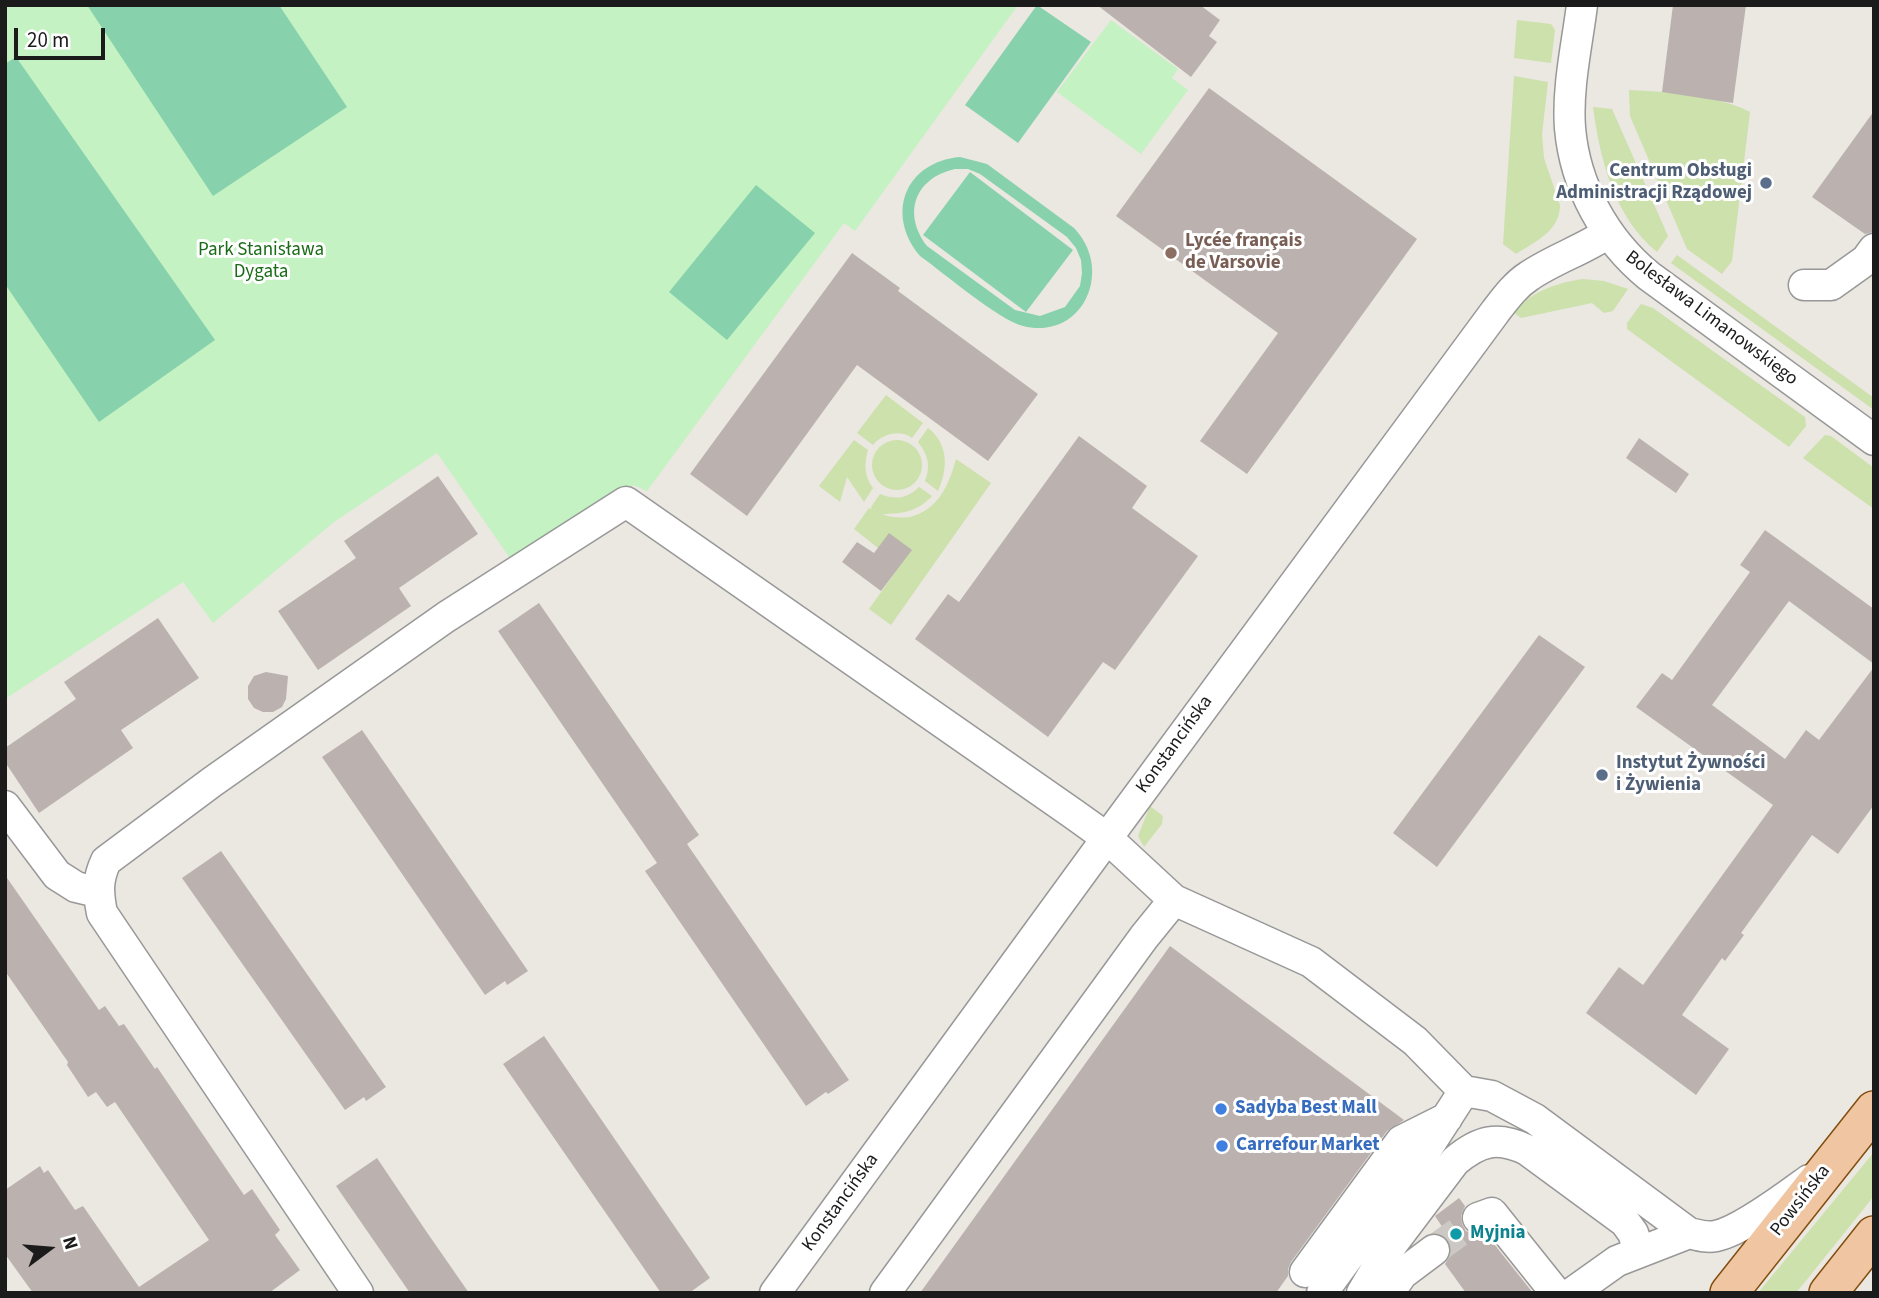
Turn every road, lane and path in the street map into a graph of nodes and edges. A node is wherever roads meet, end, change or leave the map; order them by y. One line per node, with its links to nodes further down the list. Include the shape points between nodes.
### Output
1 (1582, 5): 2 (street, Bolesława Limanowskiego, via 1570,128 1583,182)
2 (1608, 233): 5 (street, Bolesława Limanowskiego, via 1649,276); 7 (street, Konstancińska, via 1517,285)
3 (1874, 249): 4 (street, via 1830,285)
4 (1804, 285)
5 (1874, 440)
6 (5, 806): 8 (street, via 57,875 76,887)
7 (1107, 838): 8 (street, via 626,502 446,617 137,837 106,862); 9 (street); 20 (street, Konstancińska)
8 (97, 892): 19 (street, via 102,913 119,941)
9 (1174, 900): 10 (street, via 1311,962 1415,1041); 21 (street)
10 (1464, 1091): 14 (street, via 1492,1096 1535,1119); 18 (street)
11 (1874, 1110): 12 (main road, Powsińska)
12 (1829, 1167): 14 (street, via 1718,1236); 26 (main road, Powsińska)
13 (1478, 1218): 24 (street, via 1492,1213)
14 (1689, 1233): 17 (street)
15 (1874, 1235): 27 (main road)
16 (1434, 1250): 23 (street, via 1402,1274)
17 (1639, 1251): 22 (street, via 1626,1222 1527,1150 1509,1142 1489,1142 1455,1161 1387,1251); 25 (street)
18 (1314, 1283)
19 (358, 1293)
20 (775, 1293)
21 (885, 1293)
22 (1362, 1293)
23 (1390, 1293)
24 (1556, 1293)
25 (1572, 1293)
26 (1729, 1293)
27 (1828, 1293)

